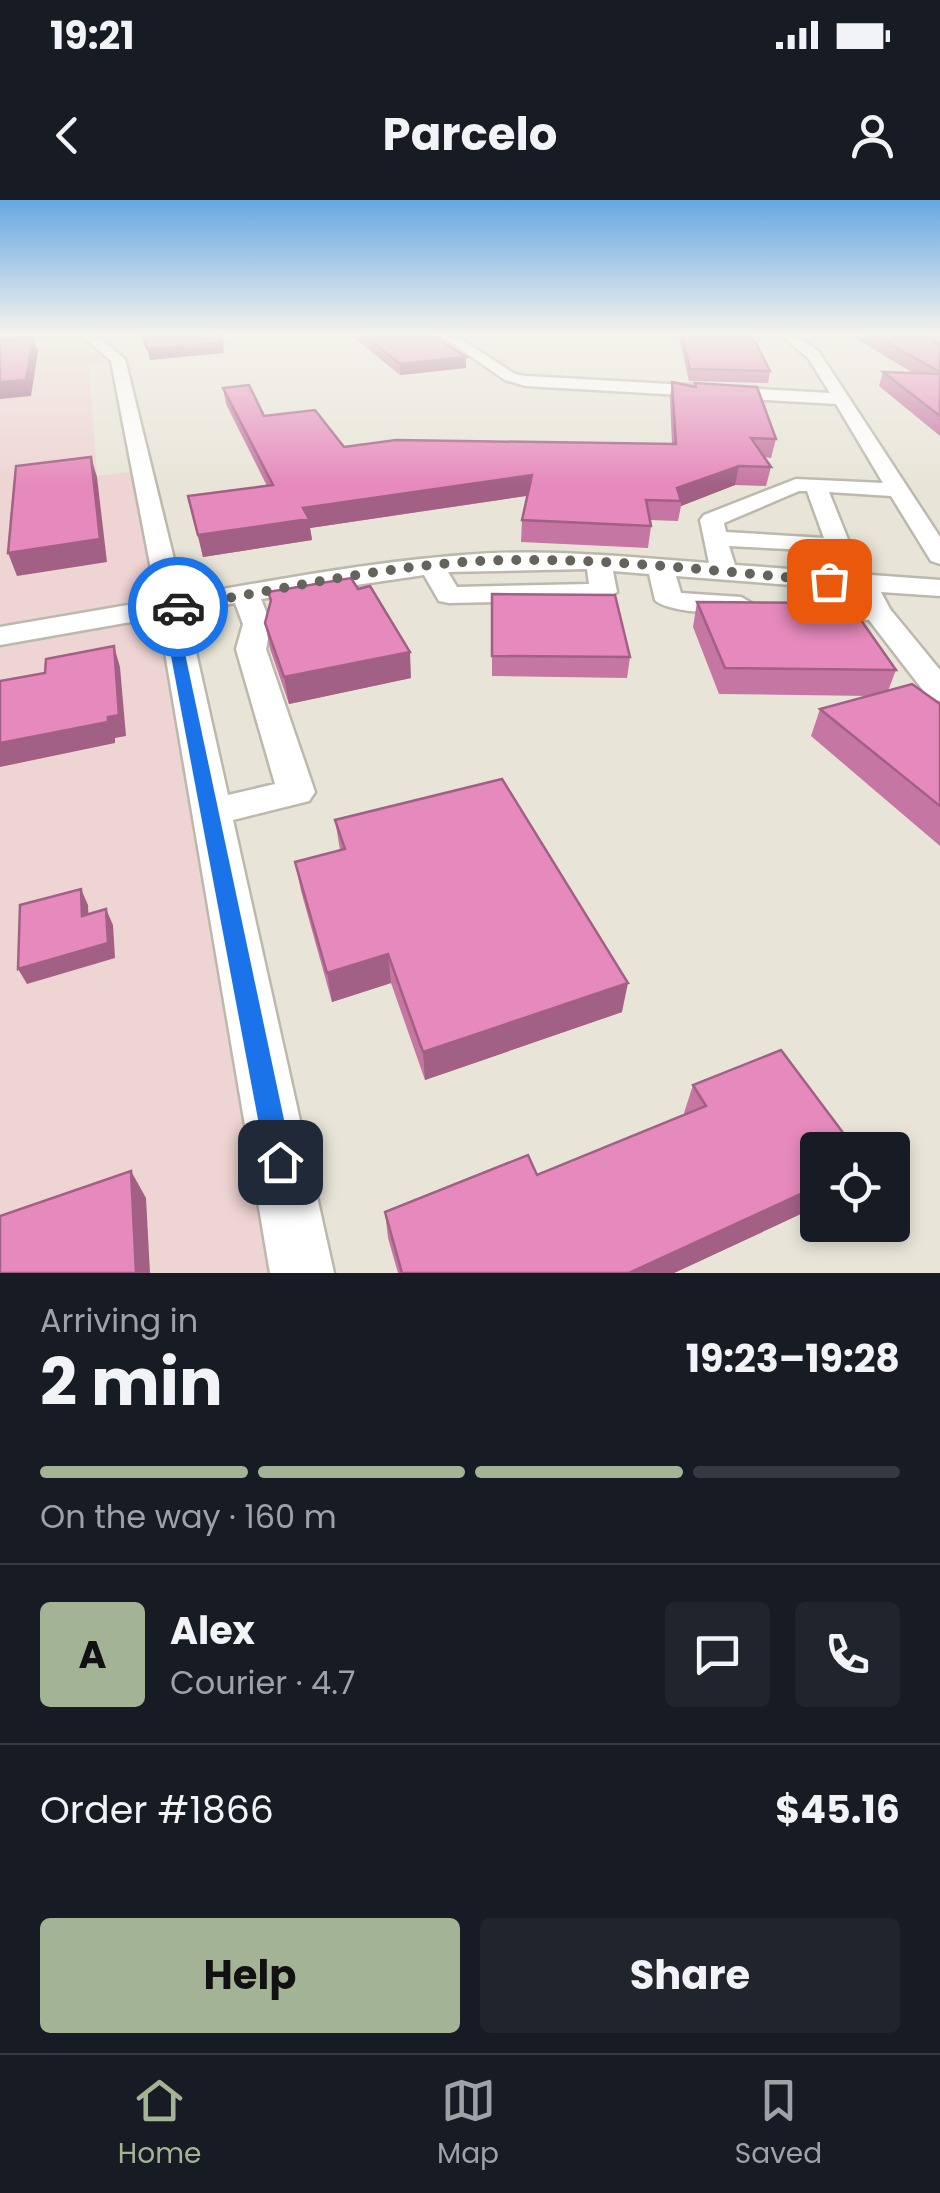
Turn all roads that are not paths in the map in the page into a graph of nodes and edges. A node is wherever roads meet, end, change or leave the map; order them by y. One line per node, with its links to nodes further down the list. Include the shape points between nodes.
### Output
1 (125, 385): 14 (street)
2 (597, 385): 4 (street)
3 (832, 385): 4 (street)
4 (841, 399): 6 (street)
5 (815, 486): 6 (street); 7 (street, via 796,485 712,520); 7 (street, via 839,547)
6 (898, 490): 8 (street)
7 (715, 538): 10 (street)
8 (940, 556)
9 (661, 569): 10 (street); 13 (street, via 599,562 604,592 450,594 431,565); 15 (street, via 669,600)
10 (724, 573): 11 (street)
11 (864, 584): 12 (street); 15 (street)
12 (940, 588)
13 (246, 595): 14 (street); 18 (street, via 257,624 251,649 296,792)
14 (169, 608): 16 (street); 18 (street)
15 (877, 612): 17 (street)
16 (0, 636)
17 (938, 687)
18 (210, 812): 19 (street)
19 (302, 1273)

